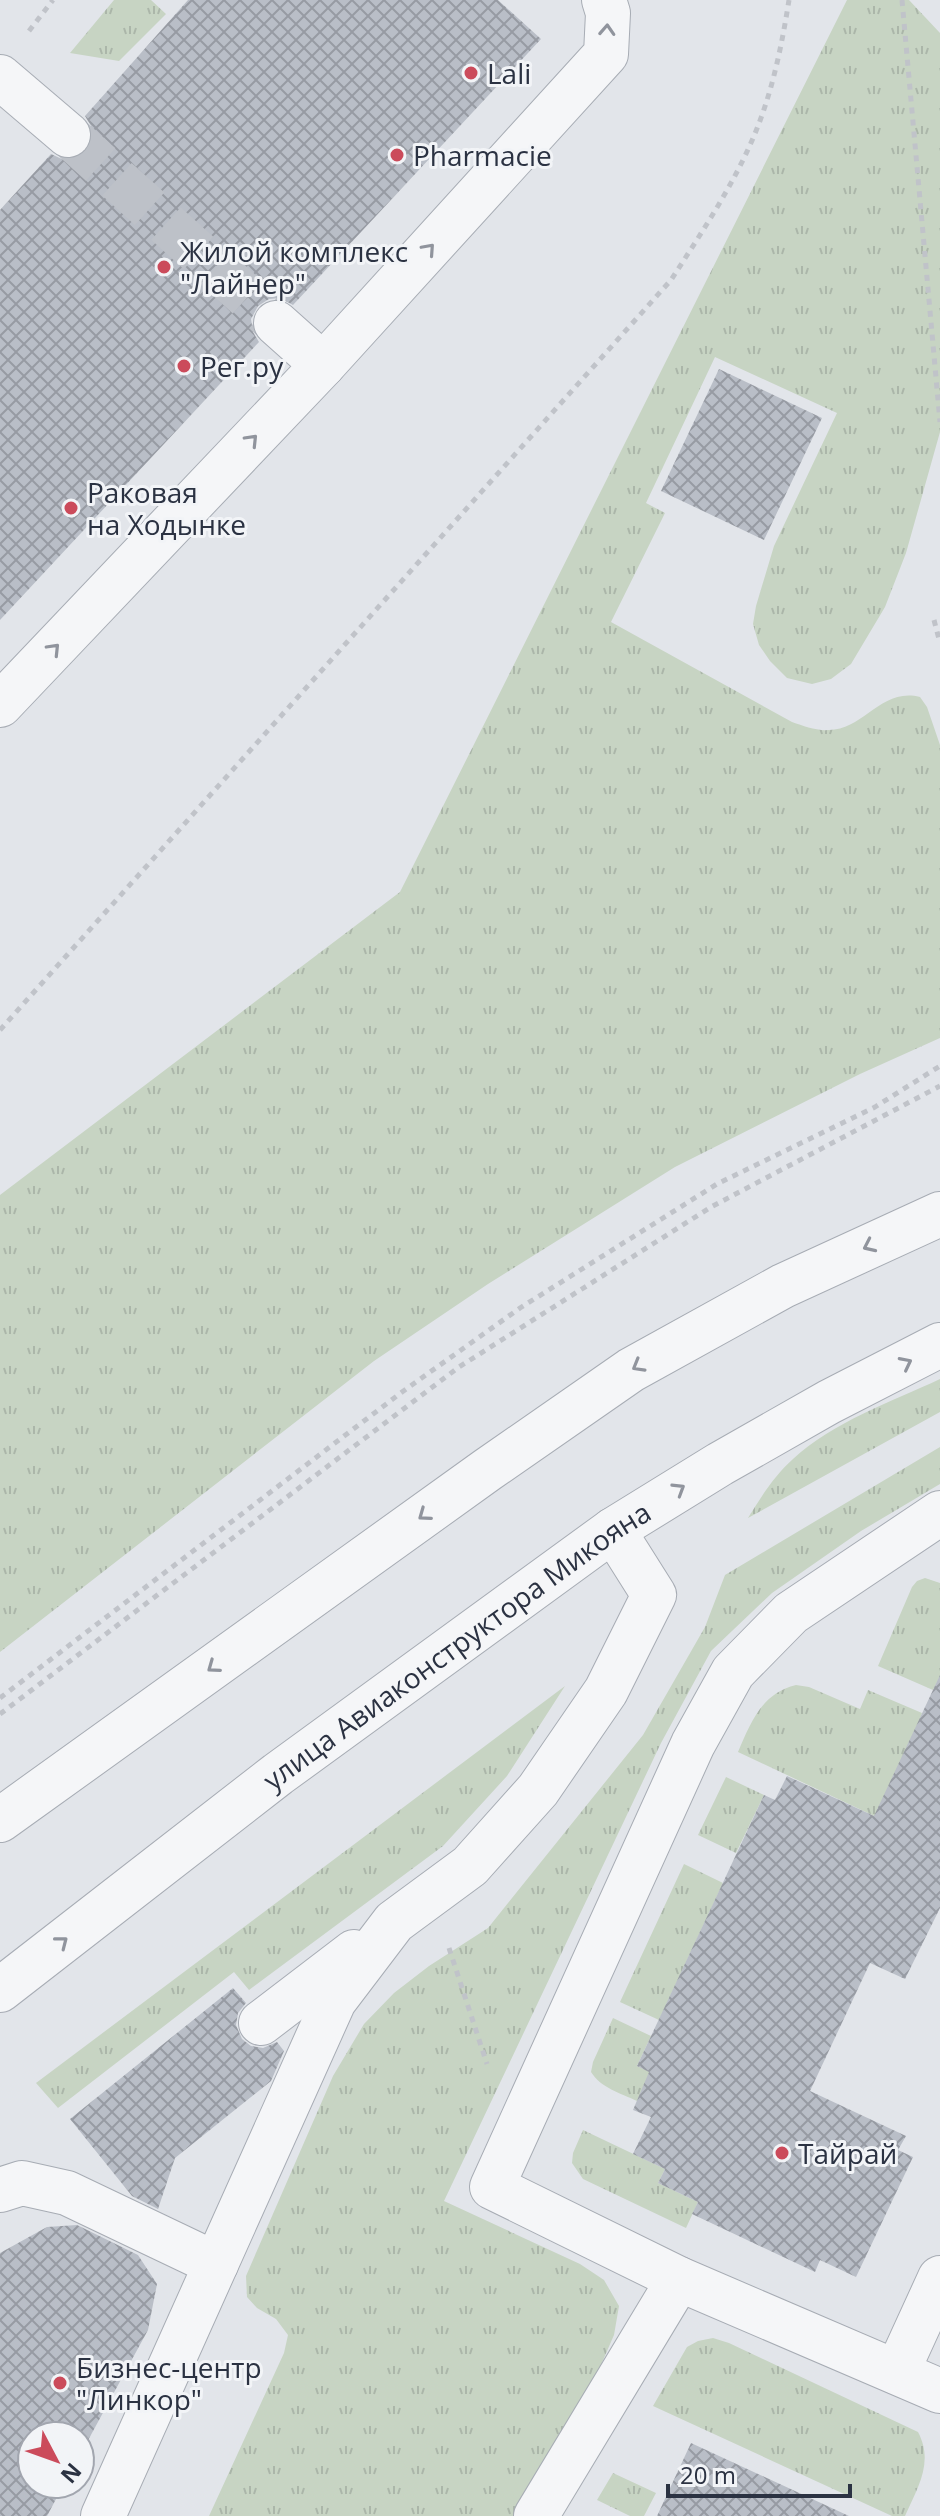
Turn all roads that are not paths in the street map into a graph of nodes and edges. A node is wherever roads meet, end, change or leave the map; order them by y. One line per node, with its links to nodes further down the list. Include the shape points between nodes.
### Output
1 (604, 0): 5 (street, one-way to 1, via 606,54)
2 (0, 77): 3 (street)
3 (68, 135)
4 (276, 323): 5 (street)
5 (323, 365): 6 (street, one-way to 5)
6 (0, 705)
7 (940, 1214): 11 (street, one-way to 11, via 783,1286 631,1370)
8 (940, 1345): 10 (street, улица Авиаконструктора Микояна, one-way to 8, via 788,1425)
9 (940, 1513): 18 (street, via 791,1613 733,1672 693,1744 492,2187)
10 (613, 1530): 12 (street, via 654,1595 606,1691 538,1790 470,1866); 13 (street, улица Авиаконструктора Микояна, one-way to 10, via 278,1774)
11 (0, 1820)
12 (394, 1922): 14 (street); 16 (street, via 334,2001)
13 (0, 1990)
14 (261, 2023)
15 (0, 2190): 16 (street, via 22,2183 67,2193)
16 (216, 2264): 21 (street)
17 (940, 2278): 19 (street)
18 (679, 2279): 19 (street); 22 (street)
19 (897, 2372): 20 (street)
20 (940, 2391)
21 (103, 2516)
22 (536, 2516)

